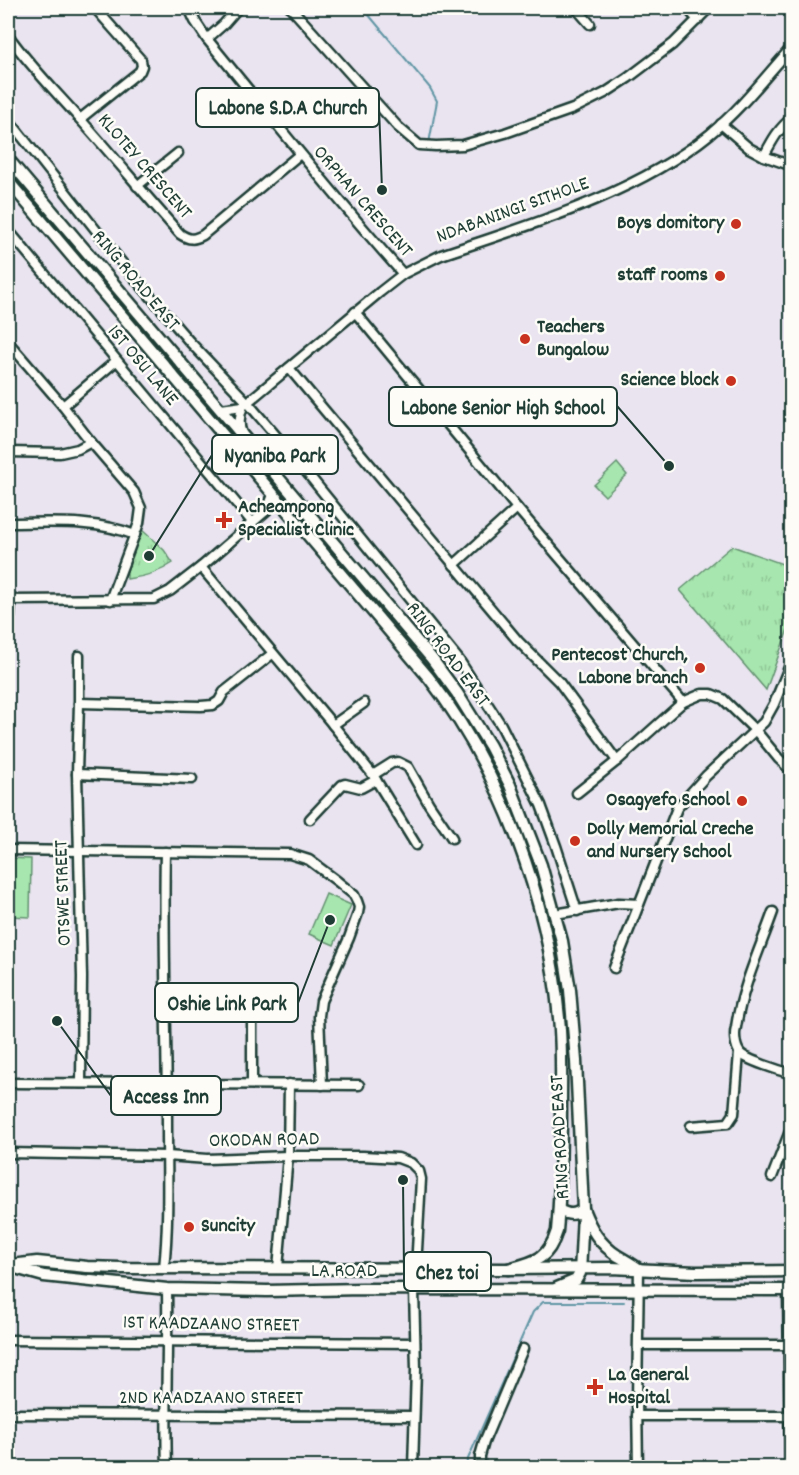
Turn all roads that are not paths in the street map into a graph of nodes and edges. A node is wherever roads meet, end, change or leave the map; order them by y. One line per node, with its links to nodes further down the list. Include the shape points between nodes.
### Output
1 (94, 8): 15 (street, via 141,60 142,66)
2 (189, 8): 11 (street, ORPHAN CRESCENT)
3 (238, 8): 11 (street)
4 (291, 8): 8 (street, via 398,127 419,145 436,146 463,146 573,109 628,78)
5 (576, 8): 9 (street)
6 (687, 8): 8 (street)
7 (709, 8): 8 (street)
8 (698, 20)
9 (590, 24)
10 (8, 34): 15 (street, KLOTEY CRESCENT)
11 (207, 39): 18 (street, ORPHAN CRESCENT)
12 (792, 47): 16 (street, NDABANINGI SITHOLE)
13 (792, 118): 19 (street, via 774,135)
14 (8, 119): 30 (street, via 126,268)
15 (80, 119): 23 (street, KLOTEY CRESCENT)
16 (721, 124): 19 (street); 25 (street, NDABANINGI SITHOLE, via 676,159 634,181 571,210 441,255)
17 (178, 153): 23 (street)
18 (300, 154): 23 (street, KLOTEY CRESCENT, via 197,239 180,234); 25 (street, ORPHAN CRESCENT)
19 (764, 156): 21 (street)
20 (8, 159): 32 (main road, RING ROAD EAST)
21 (792, 166)
22 (8, 181): 36 (main road, RING ROAD EAST)
23 (137, 186)
24 (8, 230): 28 (street, 1ST OSU LANE)
25 (403, 274): 26 (street, NDABANINGI SITHOLE)
26 (355, 312): 29 (street, NDABANINGI SITHOLE); 38 (street)
27 (8, 342): 31 (street)
28 (116, 361): 31 (street); 40 (street, 1ST OSU LANE)
29 (289, 368): 30 (street, NDABANINGI SITHOLE); 43 (street)
30 (245, 404): 32 (street); 33 (street, via 239,421); 71 (street, via 295,458 459,660 501,725 540,805)
31 (63, 406): 34 (street)
32 (221, 409): 33 (main road, RING ROAD EAST)
33 (243, 435): 62 (main road, RING ROAD EAST, via 457,693 490,746)
34 (91, 442): 35 (street, via 60,453); 42 (street, via 134,492 141,508)
35 (8, 452)
36 (273, 495): 37 (main road, RING ROAD EAST); 39 (street)
37 (284, 508): 39 (street); 63 (main road, RING ROAD EAST, via 440,692)
38 (517, 508): 43 (street); 52 (street)
39 (267, 510): 40 (street)
40 (252, 522): 44 (street)
41 (8, 524): 42 (street, via 100,525)
42 (135, 535): 46 (street)
43 (454, 565): 56 (street, via 559,682)
44 (201, 567): 46 (street, via 154,599); 48 (street)
45 (9, 600): 46 (street); 47 (street)
46 (110, 600)
47 (8, 639)
48 (272, 654): 53 (street, via 213,705); 54 (street)
49 (79, 656): 53 (street, OTSWE STREET)
50 (792, 660): 55 (street, via 774,704)
51 (364, 702): 54 (street)
52 (683, 702): 55 (street, via 711,694 723,699); 56 (street)
53 (80, 703): 58 (street, OTSWE STREET)
54 (333, 725): 59 (street)
55 (756, 731): 57 (street); 70 (street, via 677,808)
56 (617, 761): 61 (street)
57 (792, 771)
58 (77, 774): 60 (street); 68 (street, OTSWE STREET)
59 (374, 778): 64 (street, via 361,788 342,785); 65 (street, via 392,763 408,767); 66 (street)
60 (192, 779)
61 (577, 794)
62 (517, 804): 63 (main road); 73 (main road, RING ROAD EAST)
63 (505, 810): 92 (main road, RING ROAD EAST, via 536,894 559,1016)
64 (310, 819)
65 (452, 838)
66 (416, 845)
67 (8, 850): 68 (street)
68 (79, 851): 69 (street); 79 (street, OTSWE STREET)
69 (165, 852): 80 (street); 83 (street, via 290,854 309,860 357,901 358,913 321,1001)
70 (639, 904): 71 (street, via 619,903); 74 (street)
71 (577, 911): 73 (street)
72 (773, 912): 76 (street, via 735,1028)
73 (555, 914): 91 (main road, RING ROAD EAST, via 570,990)
74 (614, 968)
75 (252, 995): 81 (street)
76 (739, 1053): 77 (street); 85 (street, via 734,1114 728,1123)
77 (792, 1074)
78 (8, 1083): 79 (street)
79 (81, 1083): 80 (street)
80 (167, 1083): 81 (street); 88 (street)
81 (252, 1084): 82 (street)
82 (289, 1084): 83 (street); 89 (street)
83 (322, 1085): 84 (street)
84 (359, 1085)
85 (691, 1126)
86 (792, 1126): 90 (street)
87 (8, 1153): 88 (street, OKODAN ROAD)
88 (167, 1156): 89 (street, OKODAN ROAD); 95 (street)
89 (288, 1156): 96 (street); 97 (street, OKODAN ROAD, via 363,1156 398,1158 411,1163 421,1179)
90 (772, 1177)
91 (583, 1209): 92 (main road, via 572,1215); 98 (main road); 101 (main road, RING ROAD EAST, via 598,1240)
92 (559, 1210): 100 (main road, RING ROAD EAST, via 553,1245 546,1254)
93 (8, 1266): 94 (main road, LA ROAD, via 37,1262); 103 (main road, LA ROAD, via 44,1276)
94 (121, 1268): 95 (main road, LA ROAD); 103 (main road)
95 (164, 1268): 96 (main road, LA ROAD)
96 (278, 1268): 99 (main road, LA ROAD)
97 (416, 1268): 99 (main road, LA ROAD); 100 (main road, LA ROAD)
98 (580, 1268): 100 (main road, LA ROAD); 101 (main road, LA ROAD); 108 (main road, via 576,1280)
99 (362, 1269): 105 (main road)
100 (508, 1269)
101 (639, 1269): 102 (main road, LA ROAD); 109 (street)
102 (792, 1271)
103 (120, 1285): 104 (main road, LA ROAD)
104 (167, 1289): 105 (main road, LA ROAD); 111 (street)
105 (362, 1290): 106 (main road, LA ROAD)
106 (414, 1290): 108 (main road, LA ROAD); 112 (street)
107 (790, 1290): 109 (main road, LA ROAD); 114 (street)
108 (550, 1291): 109 (main road, LA ROAD)
109 (639, 1291): 113 (street)
110 (8, 1340): 111 (street, 1ST KAADZAANO STREET)
111 (168, 1341): 112 (street, 1ST KAADZAANO STREET); 117 (street)
112 (415, 1343): 118 (street)
113 (639, 1345): 114 (street); 119 (street)
114 (790, 1345): 120 (street)
115 (523, 1349): 123 (street, via 484,1442)
116 (8, 1414): 117 (street, 2ND KAADZAANO STREET)
117 (165, 1415): 118 (street, 2ND KAADZAANO STREET); 121 (street)
118 (414, 1416): 122 (street)
119 (637, 1416): 120 (street); 124 (street)
120 (790, 1416): 125 (street)
121 (167, 1467)
122 (413, 1467)
123 (480, 1467)
124 (638, 1467)
125 (790, 1467)

